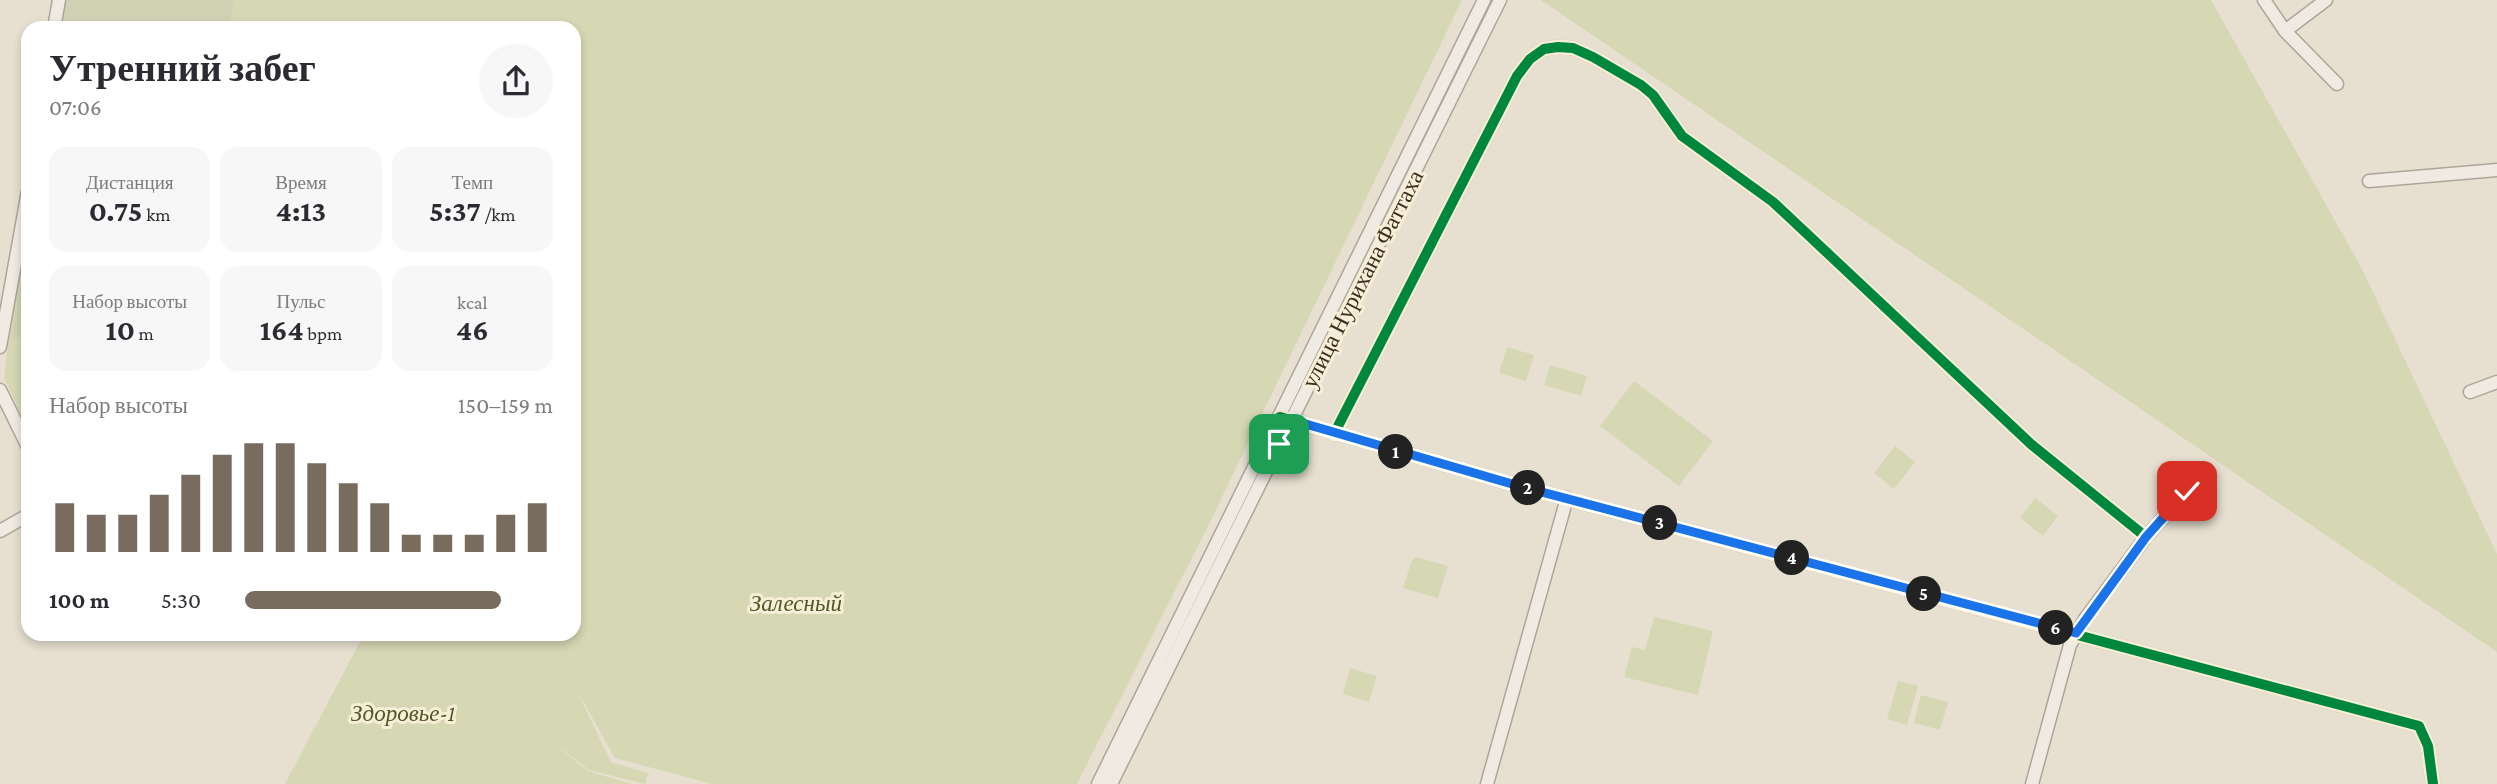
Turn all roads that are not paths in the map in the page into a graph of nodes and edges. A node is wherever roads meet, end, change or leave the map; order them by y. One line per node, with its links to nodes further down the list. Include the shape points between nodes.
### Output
1 (59, 0): 6 (street)
2 (1484, 0): 16 (street, улица Нурихана Фаттаха)
3 (1500, 0): 16 (street, улица Нурихана Фаттаха)
4 (2264, 0): 7 (street)
5 (2326, 0): 7 (street)
6 (55, 21)
7 (2285, 31): 8 (street)
8 (2337, 84)
9 (2497, 170): 10 (street)
10 (2369, 181)
11 (21, 230): 12 (street)
12 (0, 347)
13 (2497, 382): 15 (street)
14 (0, 390): 17 (street)
15 (2470, 391)
16 (1286, 419): 18 (street); 25 (street, улица Нурихана Фаттаха); 26 (street, улица Нурихана Фаттаха)
17 (21, 433)
18 (1334, 434): 20 (street); 23 (street, via 1517,76 1530,58 1544,50 1573,48 1653,95 1682,136 1773,202 2032,445)
19 (2187, 491): 23 (street)
20 (1567, 498): 24 (street); 27 (street)
21 (21, 519): 22 (street)
22 (0, 531)
23 (2146, 537): 24 (street)
24 (2076, 633): 28 (street); 29 (street, via 2418,726 2428,746)
25 (1098, 784)
26 (1111, 784)
27 (1487, 784)
28 (2032, 784)
29 (2433, 784)

